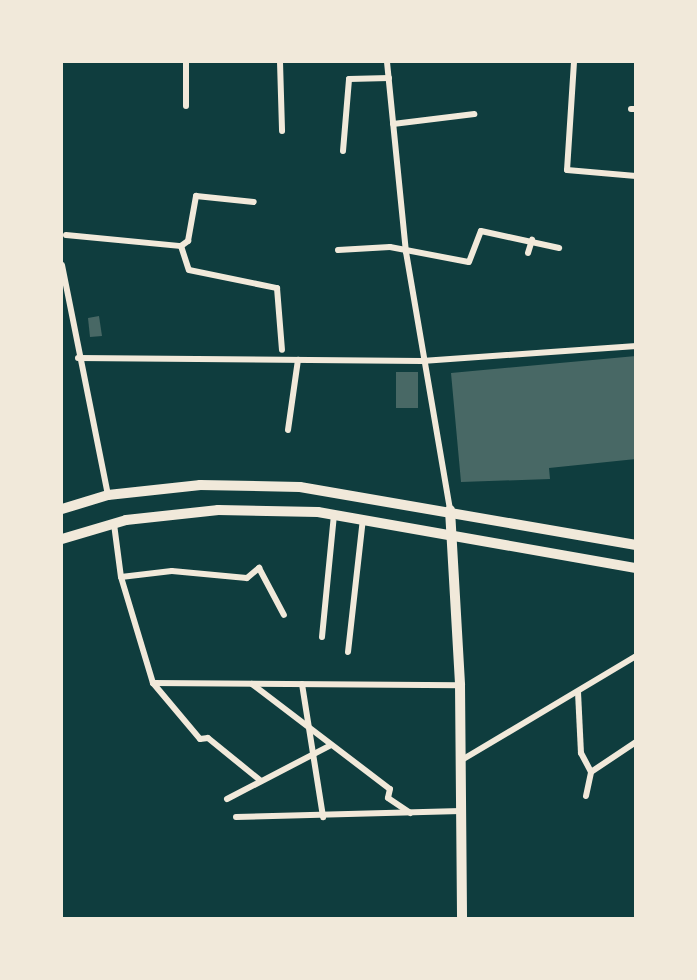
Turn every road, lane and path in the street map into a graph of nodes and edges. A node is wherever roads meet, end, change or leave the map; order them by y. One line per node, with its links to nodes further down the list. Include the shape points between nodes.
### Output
1 (186, 62): 6 (street)
2 (280, 62): 9 (street)
3 (387, 62): 5 (street)
4 (574, 62): 11 (street, via 567,170)
5 (388, 78): 8 (street); 10 (street, via 348,80)
6 (186, 106)
7 (474, 114): 8 (street)
8 (393, 124): 18 (street)
9 (282, 131)
10 (343, 151)
11 (636, 176)
12 (254, 202): 15 (street, via 196,196 188,241)
13 (66, 235): 15 (street)
14 (532, 240): 16 (street); 18 (street, via 481,231 469,262); 19 (street)
15 (181, 246): 22 (street, via 189,270 277,288)
16 (559, 248)
17 (338, 250): 18 (street, via 390,247)
18 (406, 252): 25 (street)
19 (528, 253)
20 (62, 265): 23 (street)
21 (636, 345): 25 (street)
22 (282, 350)
23 (78, 358): 24 (street); 27 (street)
24 (298, 360): 25 (street); 26 (street)
25 (422, 361): 29 (street)
26 (288, 430)
27 (108, 495): 28 (street); 29 (street, via 200,485 300,487)
28 (62, 509)
29 (450, 510): 33 (street); 35 (street)
30 (334, 515): 31 (street); 32 (street, via 218,510); 39 (street)
31 (363, 519): 33 (street); 40 (street)
32 (114, 524): 34 (street); 37 (street)
33 (451, 534): 36 (street); 45 (street)
34 (62, 539)
35 (636, 545)
36 (636, 568)
37 (121, 578): 38 (street, via 172,571 247,578 259,568); 42 (street)
38 (284, 615)
39 (322, 637)
40 (348, 652)
41 (636, 656): 46 (street)
42 (153, 683): 43 (street); 53 (street, via 200,739 208,738)
43 (252, 684): 44 (street); 47 (street)
44 (302, 684): 45 (street); 47 (street)
45 (460, 685): 51 (street)
46 (578, 692): 51 (street); 52 (street, via 581,753)
47 (309, 727): 49 (street); 50 (street)
48 (636, 742): 52 (street)
49 (332, 745): 50 (street); 57 (street, via 390,789 388,798)
50 (313, 754): 53 (street); 59 (street)
51 (460, 761): 56 (street)
52 (591, 772): 54 (street)
53 (261, 781): 55 (street)
54 (586, 796)
55 (227, 799)
56 (461, 811): 57 (street); 60 (street)
57 (410, 813): 59 (street)
58 (236, 817): 59 (street)
59 (323, 817)
60 (462, 918)

